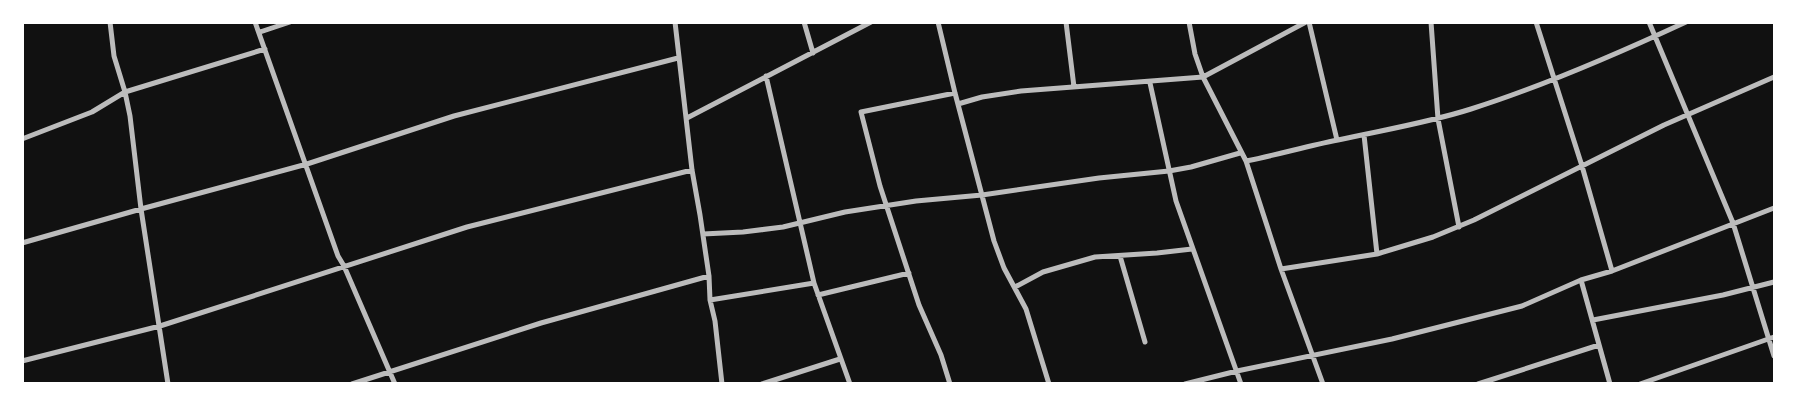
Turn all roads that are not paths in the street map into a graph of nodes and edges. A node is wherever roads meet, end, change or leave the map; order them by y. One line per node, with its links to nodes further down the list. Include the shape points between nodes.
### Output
1 (110, 22): 26 (street, via 114,56)
2 (256, 22): 15 (street)
3 (290, 22): 15 (street)
4 (675, 22): 19 (street)
5 (804, 22): 18 (street)
6 (871, 22): 18 (street)
7 (938, 22): 27 (street)
8 (1066, 22): 25 (street)
9 (1189, 22): 21 (street)
10 (1307, 22): 21 (street); 34 (street)
11 (1431, 22): 31 (street)
12 (1536, 22): 22 (street)
13 (1649, 22): 16 (street)
14 (1686, 22): 16 (street)
15 (260, 32): 17 (street)
16 (1655, 36): 22 (street); 29 (street)
17 (265, 50): 26 (street); 37 (street)
18 (813, 53): 20 (street)
19 (678, 58): 30 (street); 37 (street, via 454,116)
20 (766, 76): 30 (street); 45 (street)
21 (1203, 78): 24 (street); 35 (street)
22 (1554, 78): 31 (street); 38 (street)
23 (1774, 78): 29 (street)
24 (1150, 83): 25 (street); 40 (street)
25 (1074, 87): 28 (street, via 982,97)
26 (125, 92): 33 (street, via 92,112); 44 (street)
27 (955, 93): 28 (street); 42 (street, via 861,112)
28 (958, 104): 41 (street)
29 (1689, 115): 38 (street); 46 (street)
30 (687, 118): 39 (street)
31 (1438, 119): 32 (street); 47 (street)
32 (1364, 135): 34 (street); 51 (street)
33 (22, 139)
34 (1337, 140): 36 (street)
35 (1240, 153): 36 (street); 40 (street)
36 (1246, 160): 54 (street)
37 (307, 164): 44 (street); 53 (street)
38 (1582, 166): 47 (street); 55 (street)
39 (692, 170): 48 (street); 53 (street, via 467,227)
40 (1169, 171): 41 (street); 50 (street)
41 (982, 196): 42 (street, via 916,201); 61 (street, via 1000,259)
42 (887, 207): 45 (street); 56 (street)
43 (1774, 208): 46 (street)
44 (140, 209): 49 (street); 66 (street)
45 (800, 222): 48 (street, via 751,231); 60 (street)
46 (1733, 223): 55 (street); 62 (street)
47 (1459, 227): 51 (street)
48 (703, 234): 57 (street)
49 (22, 243)
50 (1192, 249): 52 (street); 74 (street)
51 (1377, 254): 54 (street)
52 (1120, 256): 61 (street, via 1095,257 1066,264); 68 (street)
53 (344, 266): 66 (street); 75 (street)
54 (1281, 269): 70 (street)
55 (1612, 271): 58 (street)
56 (909, 273): 63 (street); 82 (street)
57 (709, 276): 64 (street); 75 (street, via 481,341)
58 (1582, 280): 65 (street); 70 (street, via 1522,306 1392,339)
59 (1774, 282): 62 (street)
60 (814, 283): 63 (street); 64 (street)
61 (1015, 287): 83 (street, via 1026,309)
62 (1753, 288): 65 (street); 67 (street)
63 (818, 295): 72 (street)
64 (710, 300): 79 (street)
65 (1593, 320): 69 (street)
66 (160, 326): 73 (street); 76 (street)
67 (1772, 338): 71 (street); 89 (street)
68 (1145, 342)
69 (1600, 346): 87 (street); 88 (street)
70 (1312, 355): 74 (street); 86 (street)
71 (1774, 356)
72 (840, 359): 80 (street); 81 (street)
73 (22, 361)
74 (1237, 371): 84 (street); 85 (street)
75 (390, 372): 77 (street); 78 (street)
76 (168, 384)
77 (352, 384)
78 (396, 384)
79 (722, 384)
80 (762, 384)
81 (850, 384)
82 (950, 384)
83 (1049, 384)
84 (1185, 384)
85 (1241, 384)
86 (1324, 384)
87 (1478, 384)
88 (1610, 384)
89 (1640, 384)

